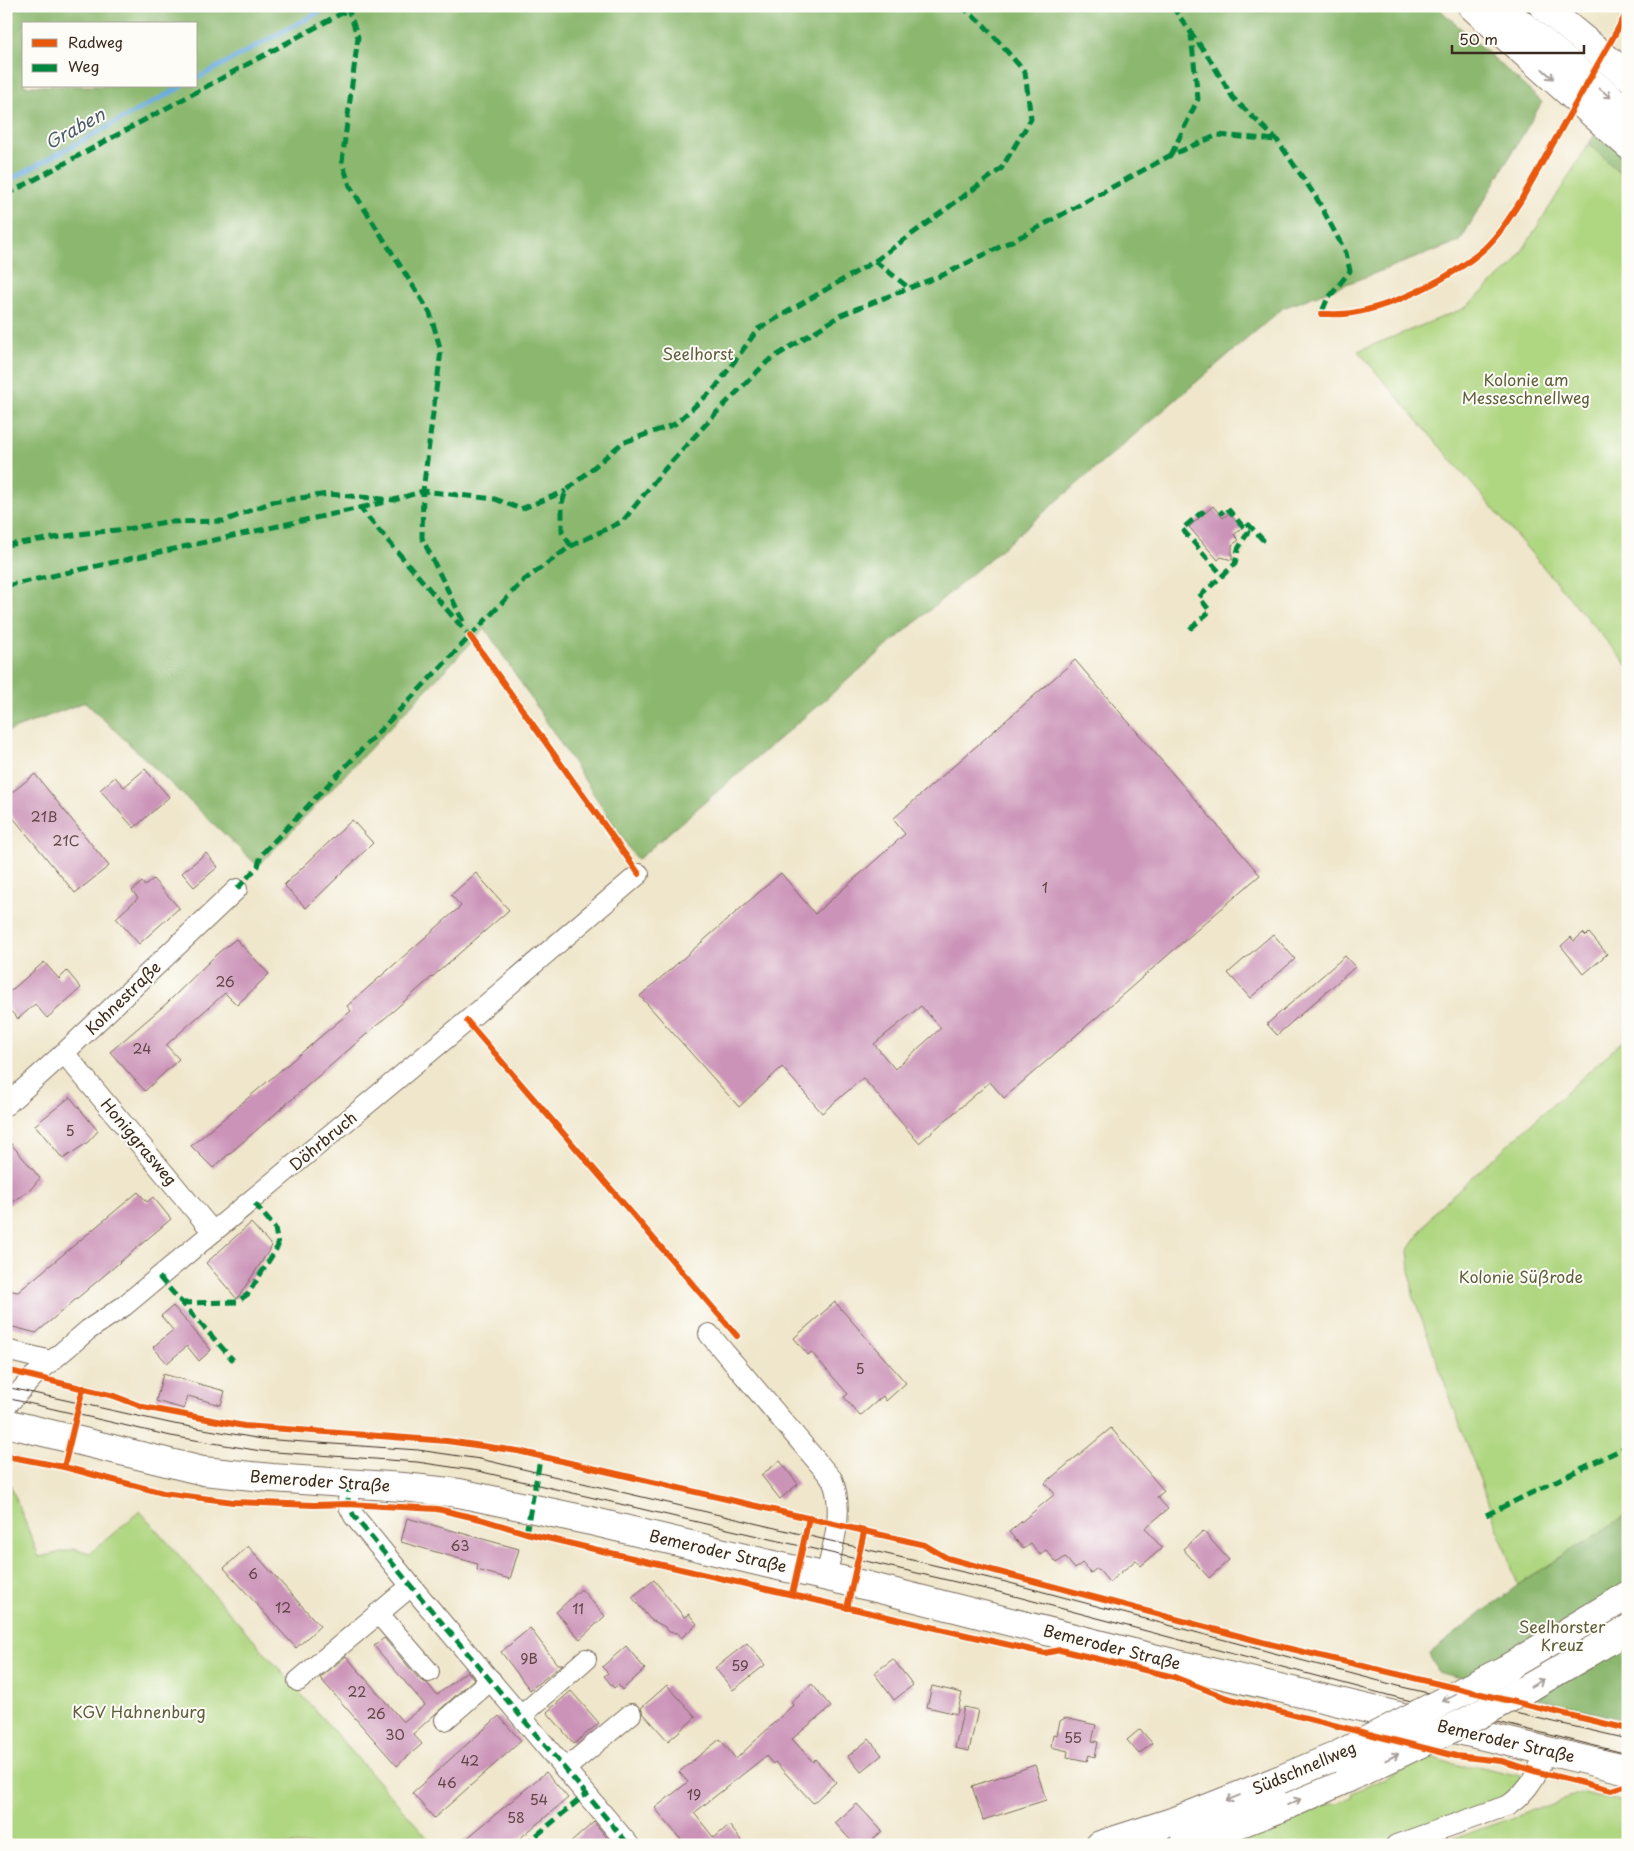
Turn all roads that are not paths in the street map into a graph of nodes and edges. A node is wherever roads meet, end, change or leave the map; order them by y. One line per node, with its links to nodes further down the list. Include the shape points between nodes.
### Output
1 (1472, 6): 7 (main road, one-way to 7)
2 (1499, 6): 6 (main road, one-way to 6)
3 (1544, 6): 4 (main road); 5 (main road)
4 (1628, 56)
5 (1628, 76)
6 (1628, 112)
7 (1628, 145)
8 (639, 874): 12 (street, Döhrbruch)
9 (238, 889): 10 (street, Kohnestraße)
10 (64, 1053): 11 (street, Kohnestraße); 12 (street, Honiggrasweg)
11 (6, 1105)
12 (213, 1232): 15 (street, Döhrbruch)
13 (709, 1334): 19 (street, via 832,1479 836,1490 837,1526)
14 (6, 1350): 15 (street)
15 (51, 1361): 16 (street, Döhrbruch)
16 (6, 1406)
17 (6, 1423): 18 (main road, Bemeroder Straße, via 203,1471)
18 (349, 1483): 19 (main road, Bemeroder Straße, via 459,1493); 20 (street, via 348,1504 354,1516)
19 (826, 1576): 31 (main road, Bemeroder Straße)
20 (411, 1586): 22 (street); 26 (street)
21 (1628, 1595): 35 (main road, Südschnellweg, one-way to 35, bridge, via 1508,1668 1336,1756 1178,1820)
22 (378, 1613): 25 (street); 27 (street)
23 (1628, 1629): 36 (main road, Südschnellweg, one-way to 23, bridge, via 1288,1805 1465,1722 1523,1692)
24 (586, 1659): 29 (street)
25 (429, 1672)
26 (491, 1680): 29 (street); 30 (street)
27 (298, 1681)
28 (631, 1714): 32 (street)
29 (521, 1716): 32 (street)
30 (445, 1720)
31 (1545, 1751): 33 (main road, Bemeroder Straße); 37 (street, via 1531,1784 1509,1806)
32 (565, 1769): 34 (street)
33 (1628, 1770)
34 (629, 1845)
35 (1100, 1845)
36 (1183, 1845)
37 (1396, 1845)

